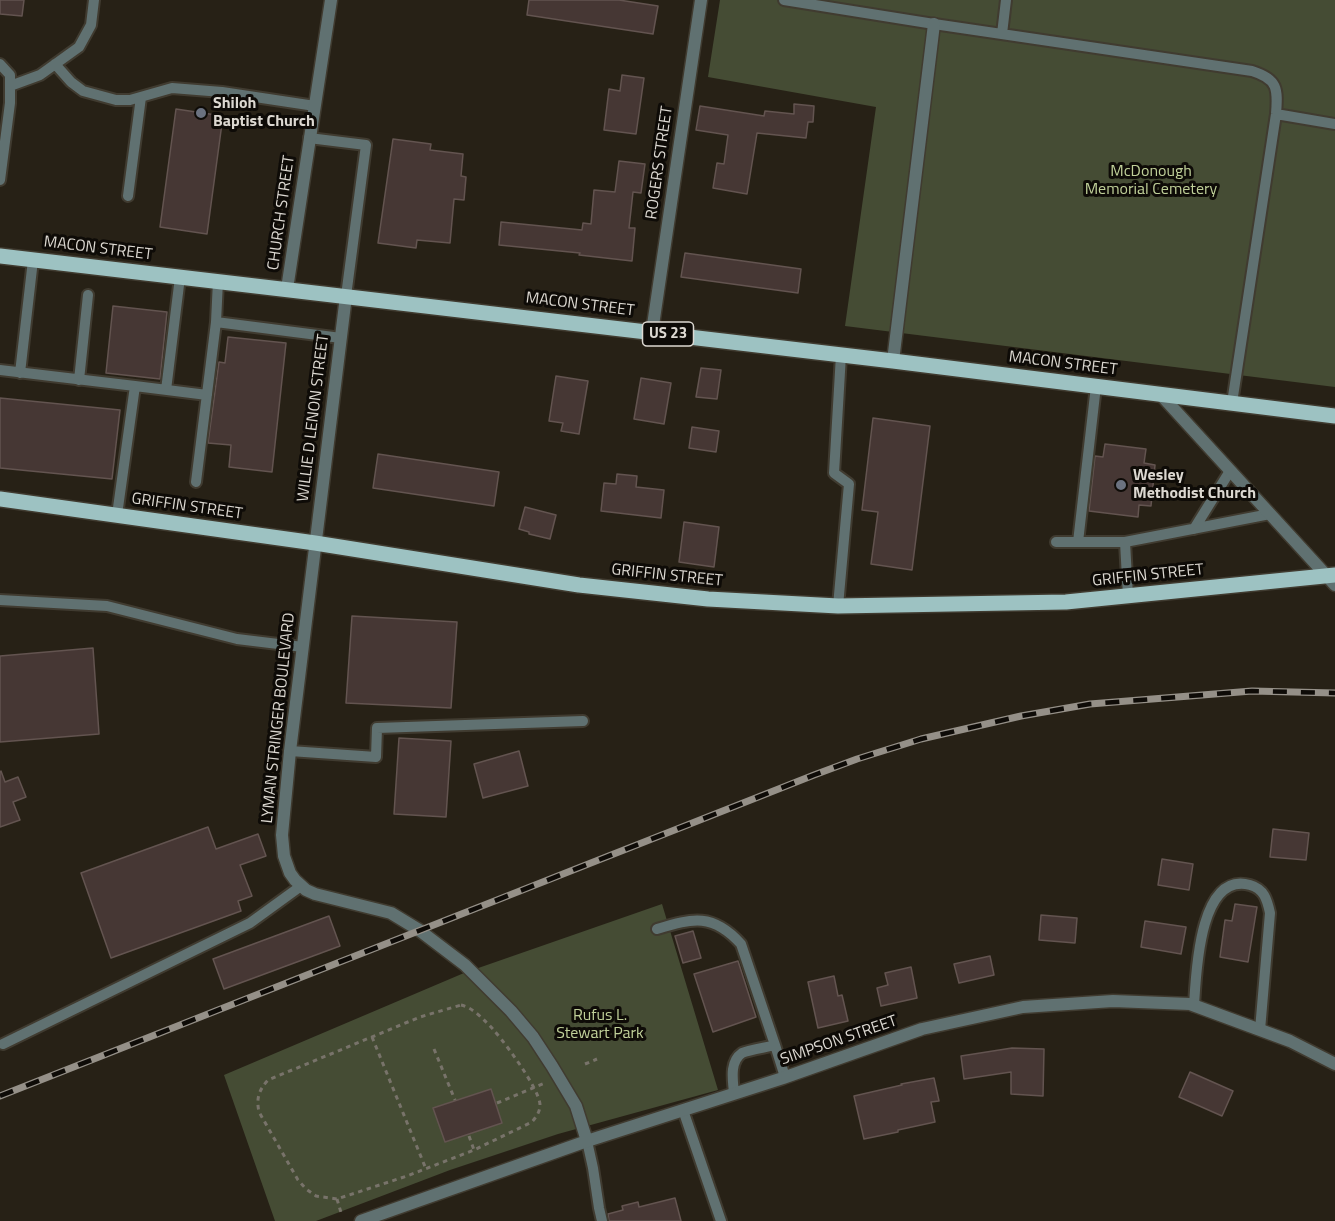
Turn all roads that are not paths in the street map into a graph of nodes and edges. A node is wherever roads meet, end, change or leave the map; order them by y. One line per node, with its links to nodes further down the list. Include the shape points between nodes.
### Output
1 (94, 0): 9 (lane, via 91,25 79,47)
2 (331, 0): 12 (street, CHURCH STREET)
3 (701, 0): 26 (street, ROGERS STREET)
4 (784, 0): 6 (lane)
5 (1006, 0): 7 (lane)
6 (934, 24): 7 (lane); 29 (street)
7 (1002, 34): 13 (lane, via 1252,71 1270,78 1275,85)
8 (0, 64): 10 (lane, via 10,75)
9 (55, 64): 10 (lane, via 40,75); 11 (lane, via 83,92 116,100)
10 (10, 86): 16 (lane)
11 (141, 97): 12 (lane, via 172,88); 17 (lane)
12 (315, 106): 15 (street, CHURCH STREET)
13 (1276, 114): 14 (lane); 38 (lane)
14 (1335, 124)
15 (309, 138): 22 (street, CHURCH STREET); 24 (lane, via 366,146)
16 (0, 180)
17 (128, 196)
18 (0, 256): 19 (main road, MACON STREET / US 23)
19 (33, 260): 20 (main road, MACON STREET / US 23); 31 (lane)
20 (180, 277): 21 (main road, MACON STREET / US 23); 35 (lane)
21 (218, 281): 22 (main road, MACON STREET / US 23); 25 (lane)
22 (287, 289): 24 (main road, MACON STREET / US 23)
23 (88, 294): 32 (lane)
24 (346, 296): 26 (main road, MACON STREET / US 23); 27 (street, WILLIE D LENON STREET)
25 (216, 322): 27 (lane); 36 (lane)
26 (652, 332): 28 (main road, MACON STREET / US 23)
27 (341, 338): 49 (street, WILLIE D LENON STREET)
28 (841, 355): 29 (main road, MACON STREET / US 23); 53 (lane, via 834,473 849,484)
29 (893, 361): 34 (main road, MACON STREET / US 23)
30 (0, 370): 31 (lane)
31 (20, 372): 32 (lane)
32 (79, 380): 33 (lane)
33 (135, 386): 35 (lane); 44 (lane)
34 (1095, 386): 37 (main road, MACON STREET / US 23); 47 (lane)
35 (166, 390): 36 (lane)
36 (207, 395): 41 (lane)
37 (1161, 395): 38 (main road, MACON STREET / US 23); 40 (street)
38 (1232, 403): 39 (main road, MACON STREET / US 23)
39 (1335, 416)
40 (1230, 471): 43 (street); 45 (lane)
41 (196, 482)
42 (0, 499): 44 (main road, GRIFFIN STREET)
43 (1270, 514): 45 (lane); 50 (street)
44 (117, 515): 49 (main road, GRIFFIN STREET)
45 (1194, 529): 48 (lane)
46 (1056, 542): 47 (lane)
47 (1078, 542): 48 (lane)
48 (1125, 542): 51 (lane)
49 (315, 543): 53 (main road, GRIFFIN STREET, via 579,585 708,599); 54 (street, LYMAN STRINGER BOULEVARD)
50 (1332, 579): 51 (main road, GRIFFIN STREET)
51 (1128, 596): 53 (main road, GRIFFIN STREET, via 1066,602)
52 (0, 600): 54 (lane, via 107,606 237,639)
53 (838, 606)
54 (303, 647): 56 (street, LYMAN STRINGER BOULEVARD)
55 (583, 721): 56 (lane, via 377,728 376,757)
56 (290, 751): 57 (street, LYMAN STRINGER BOULEVARD, via 283,846 290,873)
57 (301, 886): 61 (lane, via 250,923); 67 (street, via 326,898 391,913 465,965 533,1037 576,1106)
58 (657, 929): 62 (lane, via 704,920 732,933 741,944)
59 (1194, 1006): 60 (street, SIMPSON STREET); 60 (lane, via 1202,936 1214,900 1227,886 1244,883 1256,887 1263,892 1269,913); 64 (street, SIMPSON STREET, via 1113,1001 1023,1008 922,1029)
60 (1260, 1030): 63 (street, SIMPSON STREET)
61 (3, 1044)
62 (775, 1045): 64 (lane); 65 (lane, via 742,1053 734,1064)
63 (1335, 1064)
64 (785, 1077): 65 (street, SIMPSON STREET)
65 (734, 1093): 66 (street, SIMPSON STREET)
66 (683, 1110): 67 (street, SIMPSON STREET); 70 (lane)
67 (587, 1141): 68 (street, SIMPSON STREET); 69 (lane)
68 (365, 1220)
69 (602, 1221)
70 (721, 1221)

